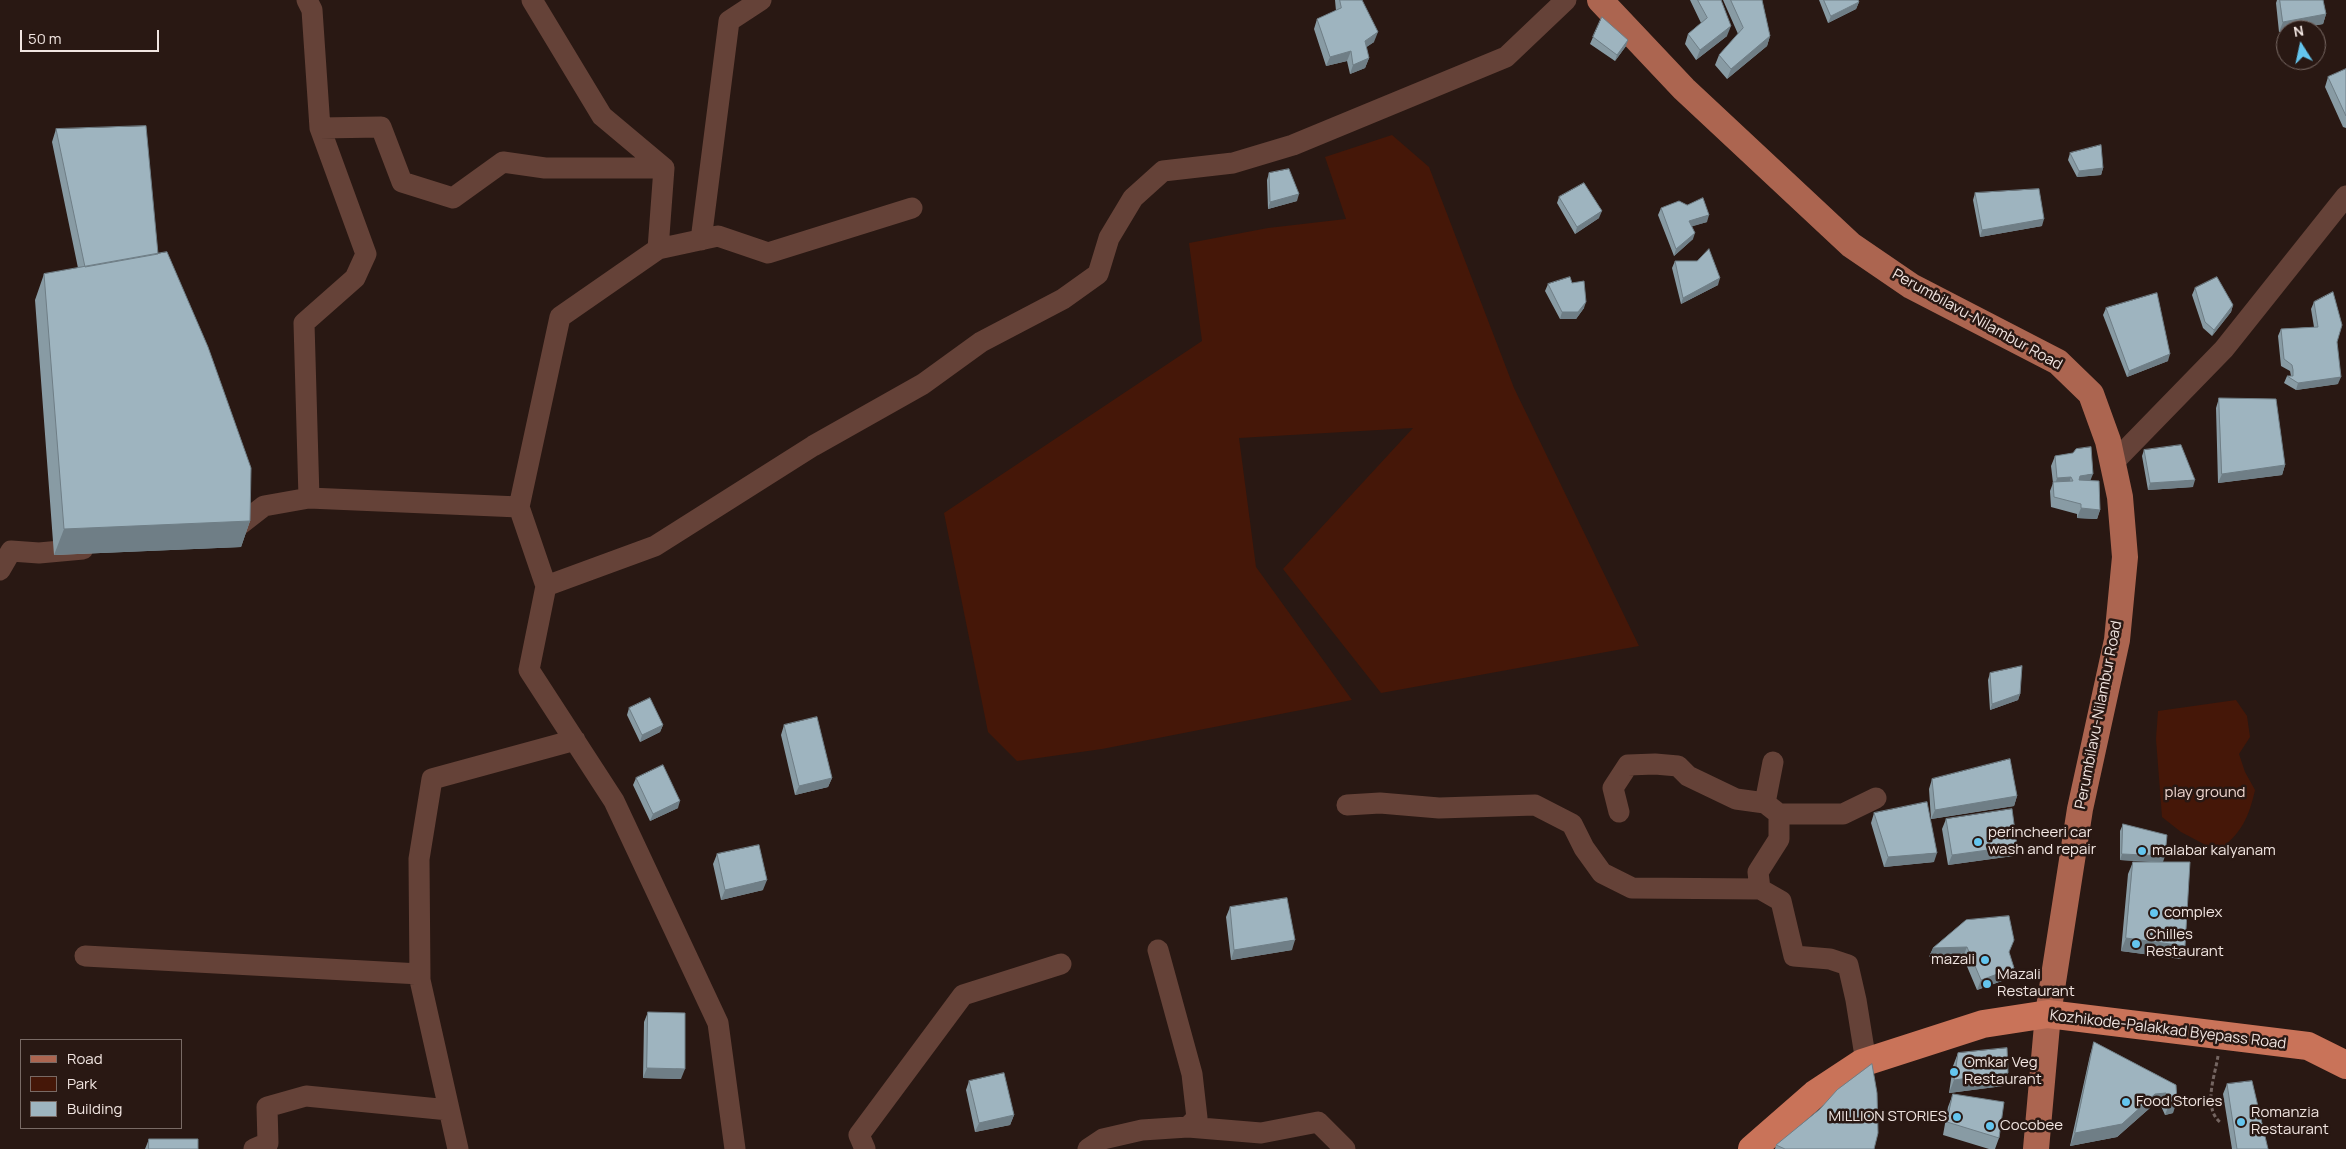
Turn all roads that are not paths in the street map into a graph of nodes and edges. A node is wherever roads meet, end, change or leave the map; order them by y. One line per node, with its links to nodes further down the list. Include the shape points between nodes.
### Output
1 (306, 0): 6 (street, via 312,10)
2 (532, 0): 7 (street, via 602,116)
3 (761, 0): 10 (street, via 729,21)
4 (1566, 0): 18 (street, via 1506,57 1293,145 1233,163 1163,171 1133,198 1109,238 1098,274 1063,299 981,342 923,384 813,446 655,546)
5 (1600, 0): 12 (main road, Perumbilavu-Nilambur Road, via 1684,89 1851,245 1911,286 2058,362 2091,394)
6 (320, 128): 7 (street, via 381,127 402,182 453,198 503,162 546,168); 13 (street, via 366,254 355,278 304,323)
7 (664, 168): 11 (street)
8 (2346, 196): 12 (street, via 2224,349)
9 (912, 208): 10 (street, via 768,253 718,236)
10 (701, 240): 11 (street)
11 (658, 249): 14 (street, via 560,317)
12 (2113, 463): 30 (main road, Perumbilavu-Nilambur Road, via 2120,496 2125,557 2117,640 2080,809)
13 (309, 498): 14 (street); 15 (street, via 264,506 228,534)
14 (519, 507): 18 (street)
15 (208, 536)
16 (99, 547): 17 (street, via 39,553 11,551)
17 (0, 570)
18 (546, 586): 19 (street, via 529,670)
19 (575, 740): 29 (street, via 432,779 418,859); 37 (street, via 614,801 718,1023)
20 (1773, 762): 23 (street)
21 (1876, 798): 23 (street, via 1842,814)
22 (1347, 805): 25 (street, via 1380,803 1439,808 1534,805 1572,824 1602,874 1632,888)
23 (1772, 809): 24 (street, via 1736,799 1688,776 1678,766 1656,764 1628,765 1614,788); 25 (street, via 1779,839 1758,872)
24 (1619, 812)
25 (1760, 889): 31 (street, via 1781,900 1794,956 1830,959 1848,965)
26 (1158, 950): 34 (street, via 1192,1074 1198,1118)
27 (85, 956): 29 (street)
28 (1061, 964): 38 (street, via 963,995 859,1134)
29 (420, 974): 33 (street)
30 (2048, 1014): 31 (highway, Kozhikode-Palakkad Byepass Road, via 1983,1024); 32 (highway, Kozhikode-Palakkad Byepass Road, via 2308,1046); 42 (main road, Perumbilavu-Nilambur Road)
31 (1866, 1062): 41 (highway, Kozhikode-Palakkad Byepass Road, via 1815,1094)
32 (2346, 1065)
33 (449, 1110): 35 (street, via 306,1096 267,1107 268,1143); 36 (street)
34 (1188, 1127): 39 (street, via 1142,1130 1103,1139); 40 (street, via 1261,1133 1318,1122)
35 (254, 1149)
36 (458, 1149)
37 (735, 1149)
38 (865, 1149)
39 (1088, 1149)
40 (1345, 1149)
41 (1752, 1149)
42 (2036, 1149)

